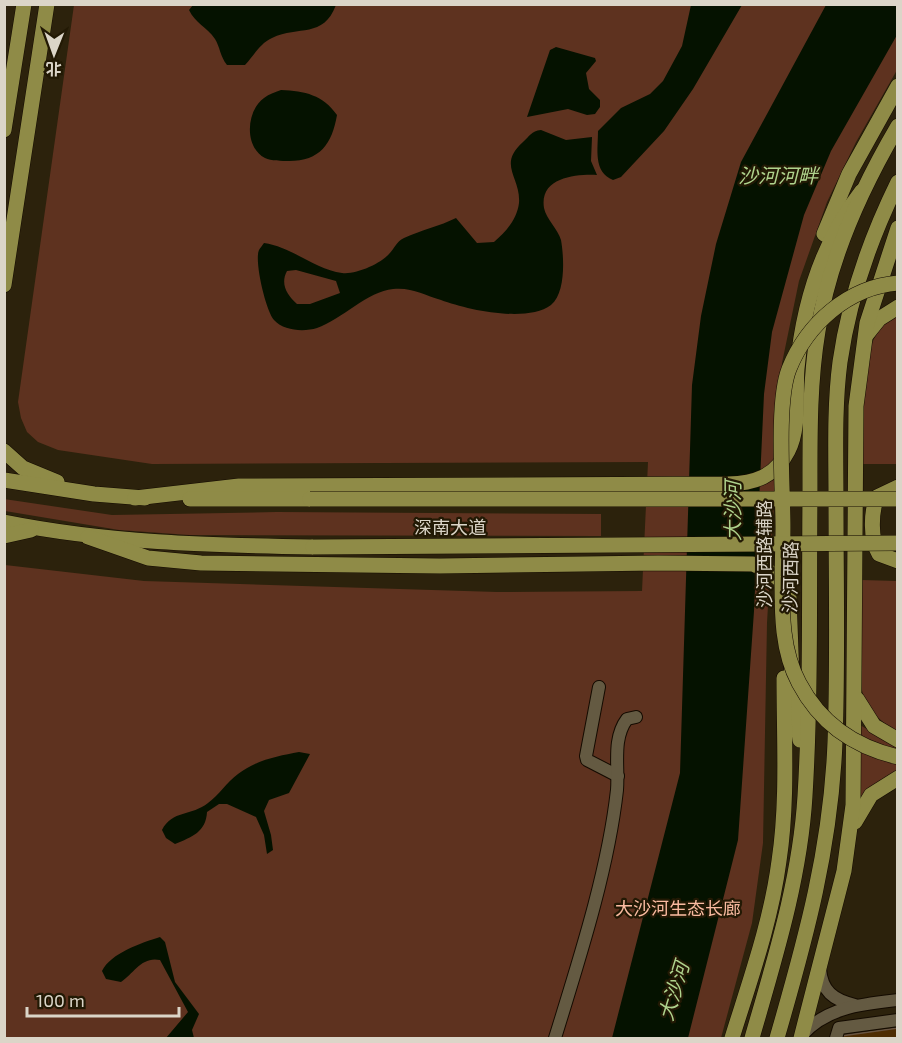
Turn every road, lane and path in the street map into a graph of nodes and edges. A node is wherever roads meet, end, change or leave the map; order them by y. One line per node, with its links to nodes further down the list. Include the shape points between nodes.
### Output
1 (24, 4): 4 (main road)
2 (47, 4): 11 (main road)
3 (897, 86): 14 (main road, 沙河西路辅路, bridge, via 849,174 822,238 802,305)
4 (6, 115): 6 (main road)
5 (897, 126): 8 (main road, 沙河西路)
6 (4, 130)
7 (897, 182): 32 (main road, via 862,269 840,362 836,421)
8 (862, 190): 19 (main road, bridge, via 832,236 808,303 797,367 794,432 788,451 774,472 760,480 739,484 239,486); 36 (main road, 沙河西路, via 831,278 814,361)
9 (897, 228): 13 (main road)
10 (897, 283): 14 (main road, bridge, via 870,288 825,315 804,338)
11 (4, 285)
12 (897, 307): 13 (main road, via 879,319)
13 (864, 339): 29 (main road, via 855,433)
14 (789, 371): 27 (main road, 沙河西路辅路, bridge, via 783,434)
15 (4, 451): 18 (main road, via 34,473)
16 (4, 480): 18 (main road, 深南大道)
17 (897, 487): 26 (main road, via 878,497 874,511 879,554)
18 (94, 494): 19 (main road, 深南大道)
19 (135, 498): 20 (main road, 深南大道, bridge)
20 (897, 498)
21 (4, 522): 22 (main road, 深南大道)
22 (39, 529): 23 (main road); 24 (main road, 深南大道)
23 (4, 536)
24 (88, 537): 25 (main road, 深南大道, bridge, via 171,544 313,547); 36 (main road, via 148,558 201,563 753,564 772,573 786,588 791,606 792,679)
25 (897, 545)
26 (897, 561)
27 (784, 630): 33 (main road, bridge, via 794,671 818,712 847,737); 45 (main road, 沙河西路辅路, bridge, via 782,838 770,911)
28 (599, 687): 34 (street, via 586,756)
29 (855, 694): 31 (main road, via 874,726); 37 (main road, via 853,805)
30 (636, 717): 34 (street, via 627,719 619,732)
31 (896, 740)
32 (835, 744): 38 (main road); 47 (main road, via 818,889)
33 (897, 757)
34 (618, 776): 44 (street, via 614,812 585,942)
35 (897, 777): 37 (main road, via 864,803)
36 (805, 795): 46 (main road, 沙河西路, via 789,908)
37 (848, 848): 38 (main road)
38 (842, 881): 39 (main road)
39 (820, 969): 41 (street, via 828,993); 43 (main road)
40 (897, 1000): 41 (street)
41 (855, 1005): 43 (street, via 823,1018)
42 (897, 1020): 48 (street, via 839,1028)
43 (801, 1037)
44 (555, 1038)
45 (732, 1038)
46 (752, 1038)
47 (777, 1038)
48 (836, 1038)

